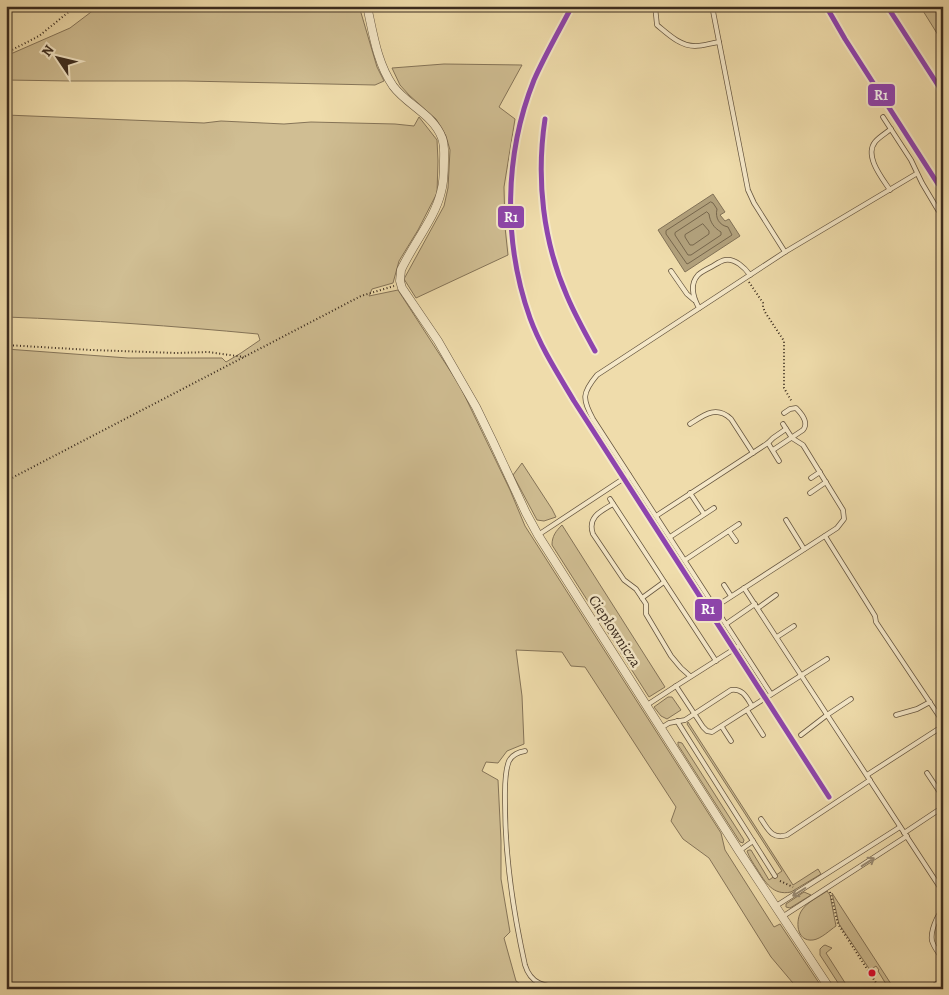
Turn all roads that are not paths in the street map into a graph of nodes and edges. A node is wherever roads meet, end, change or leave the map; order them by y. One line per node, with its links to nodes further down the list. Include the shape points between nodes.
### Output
1 (367, 6): 38 (street, Ciepłownicza, via 378,52 393,85 434,125 444,148 442,190 438,203 401,270 401,280 407,296 438,341 476,407)
2 (656, 6): 4 (lane, via 658,25 671,37 693,46)
3 (712, 6): 4 (lane)
4 (719, 42): 10 (lane, via 748,190)
5 (883, 117): 6 (lane)
6 (891, 129): 7 (lane); 8 (lane, via 874,143 871,155)
7 (916, 174): 8 (lane); 9 (lane)
8 (890, 190): 10 (lane)
9 (943, 215)
10 (785, 252): 12 (lane)
11 (671, 271): 13 (lane)
12 (749, 276): 13 (lane, via 745,268 736,263 722,261 698,274 694,282); 14 (lane)
13 (694, 300): 14 (lane)
14 (699, 308): 25 (lane, via 597,375 586,393 586,405 593,419)
15 (784, 413): 19 (lane, via 796,408 806,424)
16 (690, 424): 22 (lane, via 706,414 726,414)
17 (783, 424): 18 (lane)
18 (786, 429): 19 (lane); 20 (lane)
19 (792, 438): 21 (lane); 24 (lane, via 803,445)
20 (768, 443): 21 (lane); 22 (lane)
21 (773, 450): 23 (lane)
22 (753, 453): 28 (lane)
23 (779, 461)
24 (820, 472): 26 (lane); 27 (lane)
25 (629, 475): 34 (lane); 38 (lane)
26 (811, 478)
27 (826, 482): 29 (lane); 39 (lane, via 845,514 841,524)
28 (690, 493): 33 (lane); 34 (lane)
29 (810, 493)
30 (610, 499): 31 (lane)
31 (613, 504): 44 (lane); 49 (lane, via 595,517 592,530 624,580)
32 (714, 508): 33 (lane)
33 (704, 514): 40 (lane)
34 (656, 516): 40 (lane)
35 (786, 520): 42 (lane)
36 (740, 524): 37 (lane)
37 (729, 531): 41 (lane); 43 (lane)
38 (538, 535): 64 (street, Ciepłownicza)
39 (824, 536): 42 (lane); 63 (lane)
40 (670, 537): 43 (lane)
41 (736, 541)
42 (804, 549): 46 (lane)
43 (685, 560): 51 (lane)
44 (664, 582): 49 (lane); 57 (lane)
45 (724, 585): 48 (lane)
46 (744, 588): 48 (lane); 50 (lane)
47 (776, 595): 50 (lane)
48 (731, 596): 51 (lane)
49 (642, 598): 58 (lane, via 646,614 671,656)
50 (756, 606): 52 (lane); 54 (lane)
51 (715, 607): 52 (lane)
52 (726, 624): 55 (lane)
53 (794, 626): 54 (lane)
54 (777, 637): 59 (lane)
55 (739, 646): 57 (lane); 61 (lane)
56 (827, 659): 59 (lane)
57 (716, 661): 58 (lane)
58 (690, 676): 60 (lane)
59 (802, 676): 61 (lane); 68 (lane)
60 (676, 686): 64 (lane); 67 (lane)
61 (770, 694): 65 (lane)
62 (851, 700): 68 (lane)
63 (930, 702): 69 (lane); 71 (lane)
64 (646, 706): 74 (street, Ciepłownicza)
65 (752, 706): 66 (lane); 67 (lane, via 742,692 735,689)
66 (747, 710): 72 (lane); 75 (lane)
67 (694, 714): 70 (lane); 72 (lane, via 707,731 712,732)
68 (827, 715): 76 (lane); 80 (lane)
69 (896, 715)
70 (677, 721): 74 (lane); 87 (lane)
71 (943, 722)
72 (722, 726): 77 (lane)
73 (943, 726): 80 (lane)
74 (662, 728): 88 (street, Ciepłownicza)
75 (763, 735)
76 (801, 735)
77 (731, 741)
78 (525, 751): 97 (lane, via 511,758 505,788 507,855 515,914 527,972 539,983)
79 (927, 773): 82 (lane)
80 (867, 775): 81 (lane)
81 (870, 780): 84 (lane, via 783,836 772,833); 85 (lane)
82 (943, 797)
83 (943, 807): 86 (lane)
84 (761, 818)
85 (900, 827): 86 (lane); 91 (lane, one-way to 91)
86 (906, 835): 90 (lane); 93 (lane, one-way to 86)
87 (753, 841): 88 (lane); 89 (lane)
88 (739, 851): 91 (street, Ciepłownicza)
89 (775, 876)
90 (943, 892)
91 (775, 907): 93 (street, Ciepłownicza)
92 (943, 909): 94 (lane, via 934,928 932,942)
93 (782, 917): 98 (street, Ciepłownicza)
94 (943, 959)
95 (943, 980): 96 (lane)
96 (933, 986)
97 (570, 989)
98 (830, 989)

